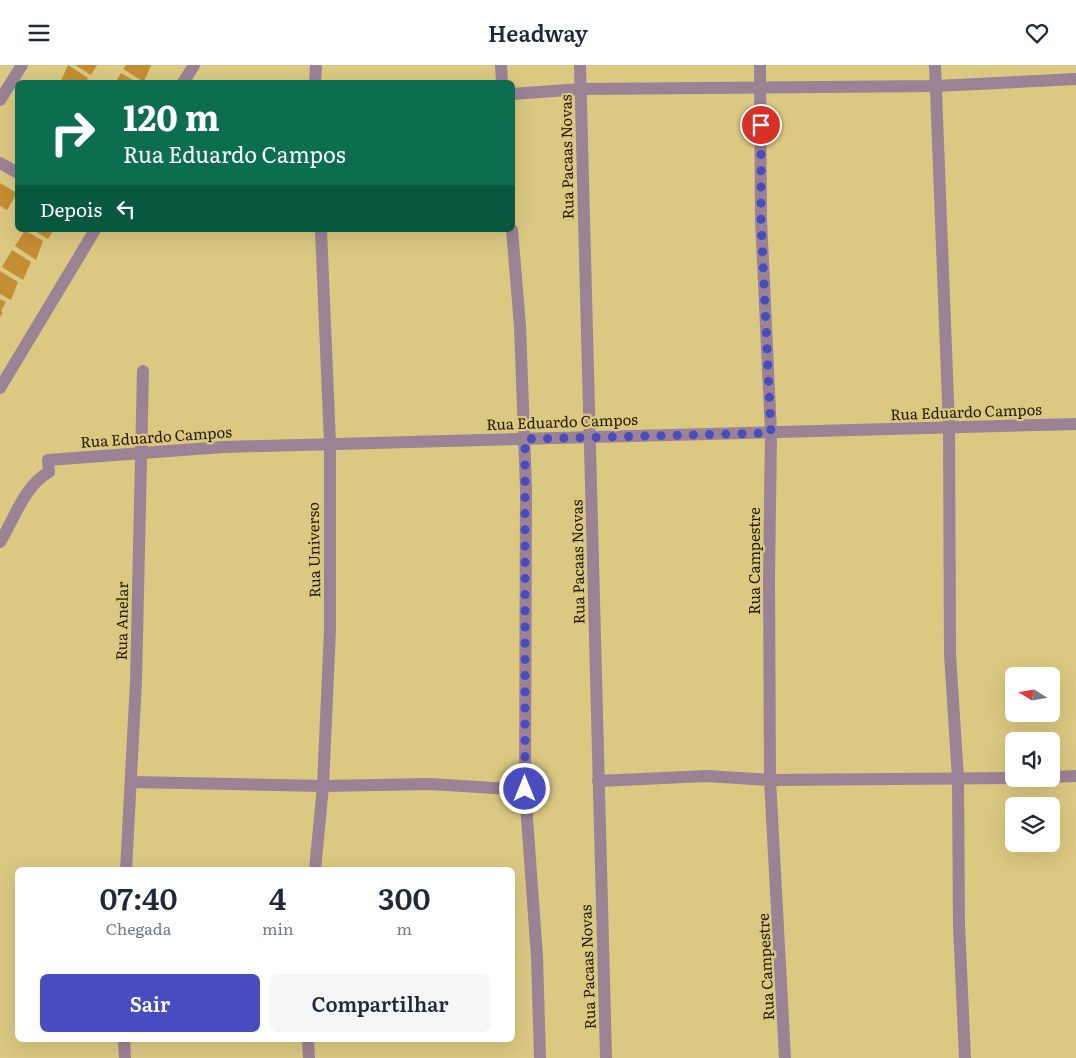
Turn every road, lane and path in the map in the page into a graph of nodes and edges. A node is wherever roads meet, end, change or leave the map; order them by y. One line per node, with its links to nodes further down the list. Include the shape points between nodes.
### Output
1 (22, 65): 16 (street)
2 (194, 65): 9 (street)
3 (316, 65): 10 (street)
4 (501, 65): 11 (street)
5 (580, 65): 14 (street, Rua Pacaas Novas)
6 (760, 65): 13 (street, Rua Campestre)
7 (935, 65): 12 (street)
8 (1076, 79): 12 (street)
9 (186, 80)
10 (315, 80)
11 (502, 80)
12 (936, 86): 13 (street); 25 (street)
13 (761, 87): 14 (street); 26 (street, Rua Campestre, via 761,219)
14 (581, 89): 15 (street); 27 (street, Rua Pacaas Novas)
15 (515, 94)
16 (0, 100)
17 (0, 163): 18 (street)
18 (15, 171)
19 (94, 232): 23 (street)
20 (321, 232): 29 (street, Rua Universo)
21 (512, 232): 28 (street)
22 (143, 371): 30 (street, Rua Anelar)
23 (0, 388)
24 (1076, 424): 25 (street, Rua Eduardo Campos)
25 (949, 427): 26 (street, Rua Eduardo Campos); 35 (street, via 950,654)
26 (771, 433): 27 (street, Rua Eduardo Campos); 36 (street, Rua Campestre, via 768,578)
27 (590, 437): 28 (street, Rua Eduardo Campos); 37 (street, Rua Pacaas Novas)
28 (525, 439): 29 (street, Rua Eduardo Campos); 40 (street)
29 (330, 443): 30 (street, Rua Eduardo Campos); 39 (street, Rua Universo, via 330,630)
30 (141, 454): 31 (street, Rua Eduardo Campos, via 48,460 49,472 40,477 25,495); 38 (street, Rua Anelar)
31 (0, 541)
32 (1076, 776): 33 (street)
33 (1060, 777)
34 (1005, 778): 35 (street)
35 (958, 779): 36 (street, via 855,777); 50 (street, via 959,925)
36 (770, 780): 37 (street, via 707,776); 49 (street, Rua Campestre)
37 (598, 781): 48 (street, Rua Pacaas Novas)
38 (131, 782): 39 (street); 41 (street, Rua Anelar)
39 (323, 786): 40 (street, via 430,784); 42 (street, Rua Universo)
40 (525, 789): 47 (street, via 537,957)
41 (126, 867)
42 (315, 867)
43 (124, 1042): 45 (street)
44 (308, 1042): 46 (street)
45 (125, 1058)
46 (309, 1058)
47 (540, 1058)
48 (606, 1058)
49 (785, 1058)
50 (965, 1058)

